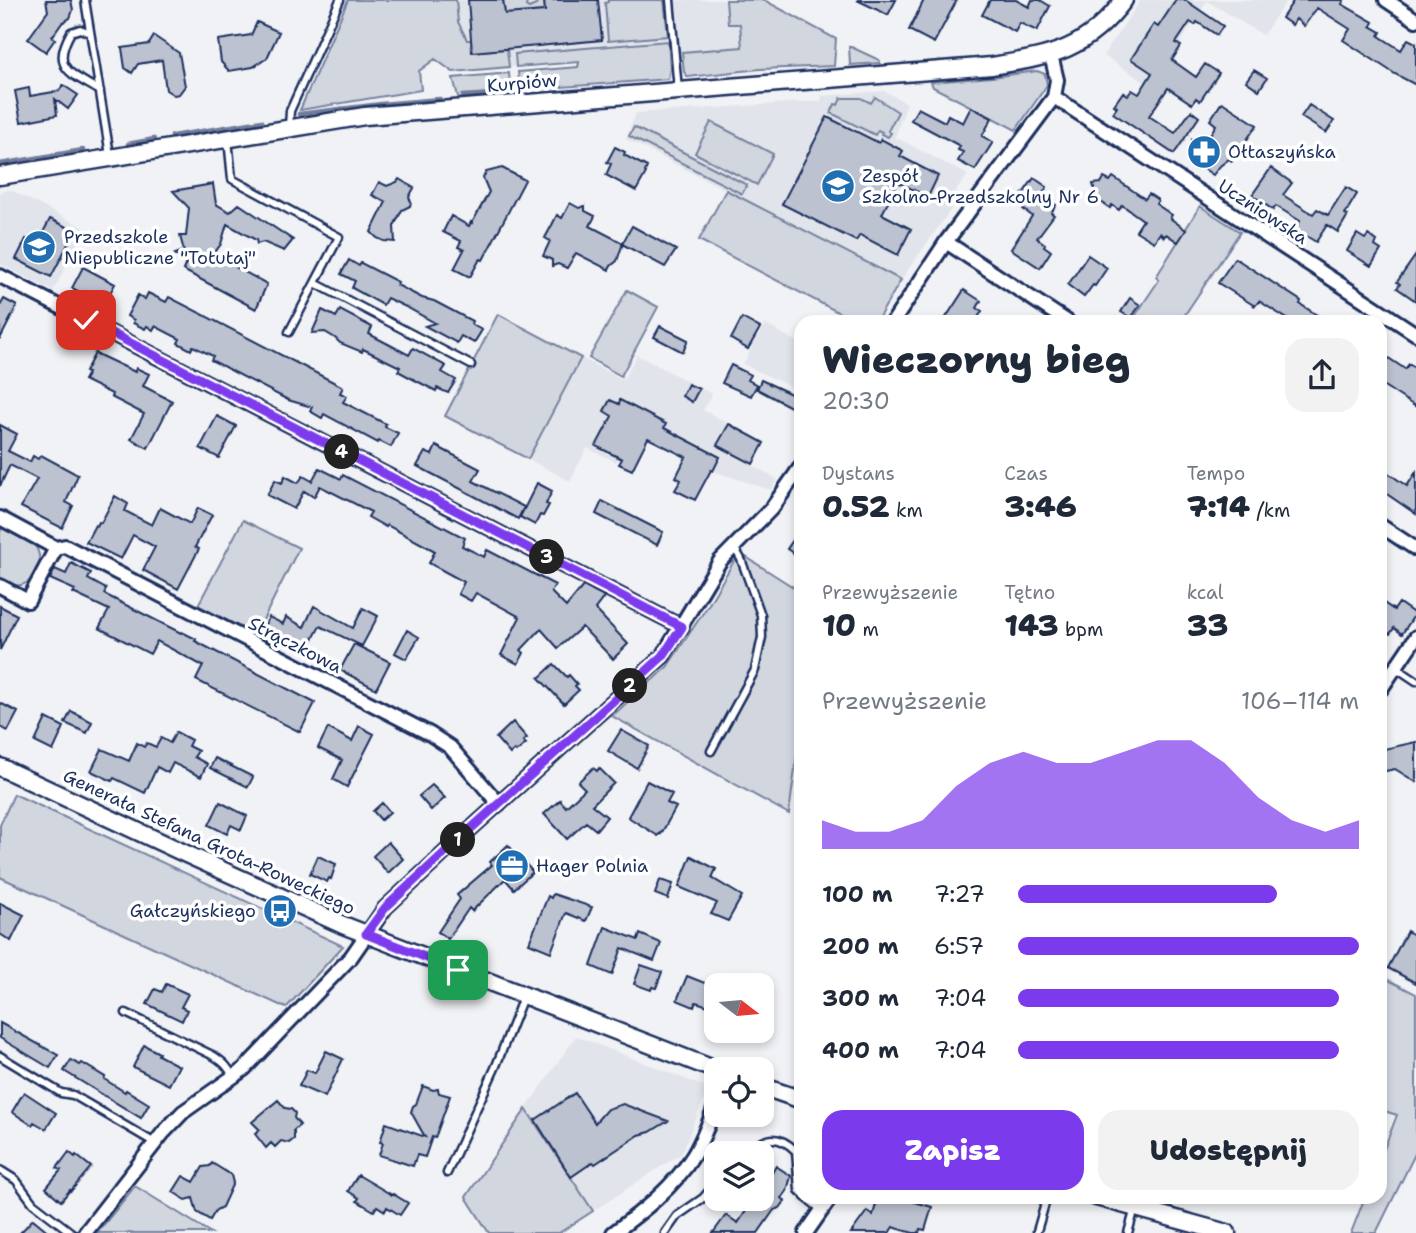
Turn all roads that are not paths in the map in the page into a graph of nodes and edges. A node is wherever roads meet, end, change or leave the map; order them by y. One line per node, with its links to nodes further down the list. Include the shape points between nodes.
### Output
1 (85, 0): 7 (lane)
2 (340, 0): 12 (lane, via 290,111)
3 (670, 0): 9 (lane)
4 (1125, 0): 8 (street, Kurpiów, via 1085,39)
5 (1386, 0): 6 (street)
6 (1416, 20)
7 (90, 33): 10 (lane); 10 (lane, via 71,32 63,46 62,62)
8 (1051, 55): 9 (street, Kurpiów, via 992,66); 11 (street, via 1057,80)
9 (678, 90): 12 (street, Kurpiów, via 365,116)
10 (100, 91): 14 (lane)
11 (1054, 97): 16 (street); 21 (street, Uczniowska)
12 (289, 127): 13 (street, Kurpiów)
13 (227, 138): 14 (street, Kurpiów); 18 (lane, via 232,179 339,237)
14 (110, 157): 15 (street, Kurpiów)
15 (0, 176)
16 (946, 242): 19 (street); 20 (street)
17 (0, 276): 33 (street)
18 (315, 283): 23 (lane); 25 (lane)
19 (898, 315)
20 (1057, 315)
21 (1387, 315)
22 (1387, 315): 24 (street, Uczniowska)
23 (289, 332)
24 (1416, 334)
25 (471, 365)
26 (794, 476): 29 (street, via 772,508)
27 (0, 518): 30 (street, Strączkowa)
28 (1387, 530): 31 (street)
29 (734, 547): 33 (street, via 720,561); 38 (lane, via 761,615 762,637 755,670)
30 (56, 548): 32 (street, via 28,601); 40 (street, Strączkowa, via 65,546 430,734 450,747)
31 (1416, 549)
32 (0, 586)
33 (682, 627): 40 (street, via 663,656)
34 (1416, 637): 35 (street)
35 (1395, 667): 36 (street); 37 (lane)
36 (1387, 680)
37 (1416, 681)
38 (711, 751)
39 (0, 767): 41 (street, Generała Stefana Grota-Roweckiego)
40 (499, 804): 41 (street, via 385,908)
41 (366, 934): 42 (street, Generała Stefana Grota-Roweckiego); 46 (street, via 351,957)
42 (524, 996): 45 (street, Generała Stefana Grota-Roweckiego); 54 (lane)
43 (126, 1013): 46 (lane, via 214,1056)
44 (0, 1056): 51 (lane)
45 (704, 1065)
46 (233, 1077): 51 (street, via 183,1112)
47 (774, 1090): 48 (street)
48 (794, 1097)
49 (706, 1127): 65 (street, via 695,1153 669,1187)
50 (764, 1141): 52 (lane, via 777,1138)
51 (155, 1143): 64 (street)
52 (794, 1149)
53 (0, 1170): 63 (lane)
54 (447, 1173)
55 (704, 1197): 66 (lane, via 677,1216)
56 (814, 1204): 61 (lane)
57 (826, 1204): 61 (street)
58 (1045, 1204): 62 (lane)
59 (1121, 1204): 60 (street)
60 (1135, 1208): 68 (lane); 69 (street)
61 (822, 1210): 67 (street)
62 (1038, 1231)
63 (72, 1233)
64 (85, 1233)
65 (613, 1233)
66 (665, 1233)
67 (806, 1233)
68 (1128, 1233)
69 (1227, 1233)

